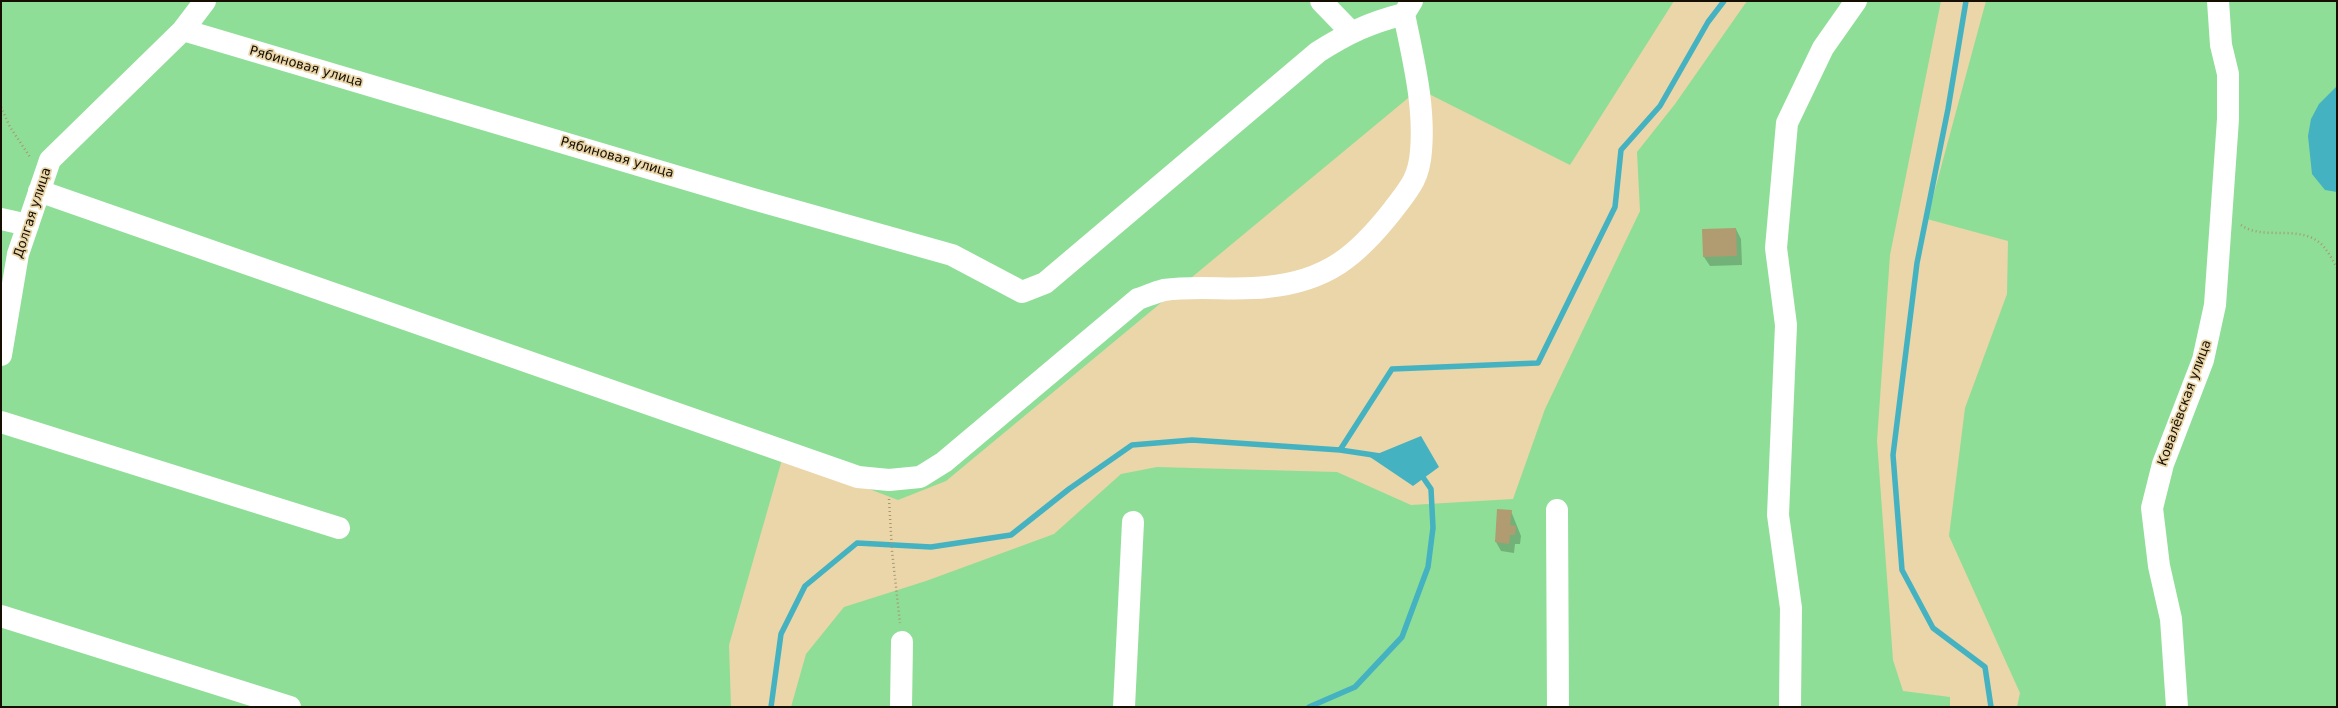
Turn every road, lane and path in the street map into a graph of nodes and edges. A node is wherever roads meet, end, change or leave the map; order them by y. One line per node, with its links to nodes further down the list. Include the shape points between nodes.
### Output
1 (206, 1): 6 (street, Долгая улица)
2 (1321, 1): 7 (street)
3 (1856, 1): 26 (street, via 1823,48 1787,122 1776,248 1786,325 1778,515 1791,608)
4 (2218, 1): 10 (street, Ковалёвская улица, via 2221,45 2228,74 2228,119)
5 (1408, 7): 7 (street, Рябиновая улица); 16 (street, via 1421,120 1421,152 1415,181 1355,254 1306,280 1266,287 1164,290 1138,299 944,462 920,477)
6 (183, 30): 7 (street, Рябиновая улица, via 745,196 952,254 1022,292 1045,283 1318,52); 9 (street, Долгая улица, via 50,160)
7 (1351, 32)
8 (1, 107): 9 (path)
9 (42, 184): 12 (street, Долгая улица); 16 (street, via 858,477)
10 (2222, 201): 13 (path, via 2240,225 2247,230 2288,232 2316,240 2324,246); 27 (street, Ковалёвская улица, via 2215,305 2210,333 2203,360 2163,464 2152,508 2159,566 2171,619)
11 (1, 219): 12 (street)
12 (28, 225): 14 (street, Долгая улица, via 18,254)
13 (2337, 268)
14 (1, 355)
15 (1, 422): 19 (street)
16 (888, 480): 21 (path, via 892,550)
17 (1557, 510): 25 (street)
18 (1133, 522): 24 (street)
19 (339, 528)
20 (1, 616): 22 (street)
21 (902, 642): 23 (street)
22 (290, 707)
23 (901, 707)
24 (1124, 707)
25 (1558, 707)
26 (1790, 707)
27 (2177, 707)

